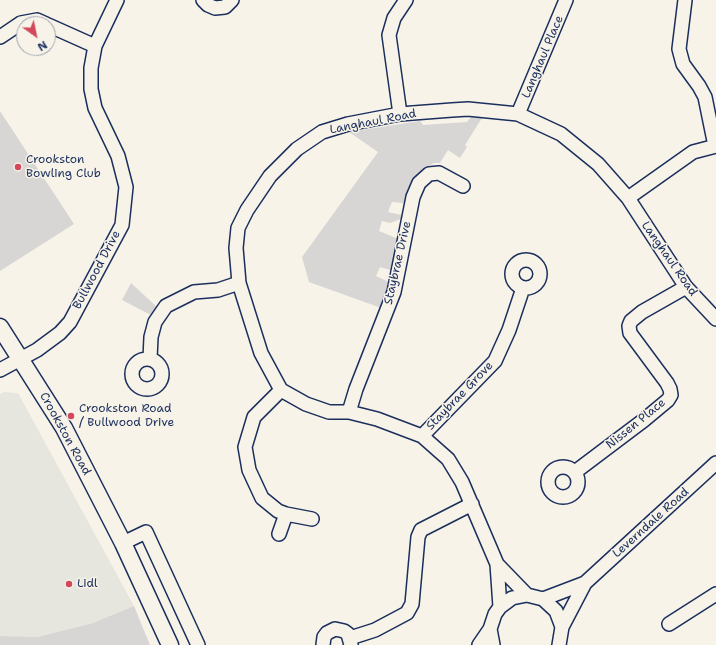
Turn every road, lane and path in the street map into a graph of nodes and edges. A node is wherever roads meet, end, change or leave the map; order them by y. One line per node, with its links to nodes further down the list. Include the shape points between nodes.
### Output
1 (117, 0): 10 (street, Bullwood Drive)
2 (203, 0): 3 (street, via 215,8 225,7)
3 (232, 0)
4 (406, 0): 11 (street, via 394,18 389,35)
5 (566, 0): 12 (street, Langhaul Place)
6 (685, 0): 13 (street, via 679,49 683,64 704,96)
7 (16, 26): 9 (street)
8 (56, 28): 10 (street)
9 (0, 37)
10 (95, 46): 21 (street, Bullwood Drive, via 91,89 95,108 118,156 126,187 122,225 70,322 43,346)
11 (400, 114): 12 (street, Langhaul Road, via 468,109); 16 (street, Langhaul Road, via 322,132 296,149 270,176 238,228 236,248)
12 (518, 114): 15 (street, Langhaul Road, via 561,134 598,164)
13 (716, 146): 15 (street, via 693,152)
14 (463, 186): 25 (street, Staybrae Drive, via 438,173 429,174 419,183 413,197 394,292)
15 (628, 198): 17 (street, Langhaul Road)
16 (239, 283): 22 (street, via 218,290 194,292 166,306 155,322); 24 (street, Langhaul Road, via 261,353)
17 (686, 287): 19 (street, Langhaul Road); 28 (street, Nissen Place, via 642,312 629,326 630,333 667,383 671,395 644,420)
18 (524, 288): 26 (street, Staybrae Grove, via 495,361)
19 (716, 319)
20 (0, 327): 21 (main road, Crookston Road)
21 (20, 358): 23 (street, Bullwood Drive); 33 (main road, Crookston Road, via 64,428)
22 (150, 359)
23 (0, 370)
24 (281, 390): 25 (street, via 329,412); 30 (street, via 254,417 245,447 249,470 262,498)
25 (349, 412): 26 (street, via 377,418)
26 (422, 436): 29 (street, via 448,459)
27 (716, 463): 35 (street, Leverndale Road)
28 (575, 472)
29 (472, 504): 34 (street); 43 (street, via 421,530 418,537 412,604 407,613)
30 (286, 514): 31 (street); 32 (street)
31 (312, 519)
32 (278, 534)
33 (123, 543): 44 (main road, Crookston Road); 45 (street, via 146,532)
34 (497, 564): 37 (street); 39 (street)
35 (585, 583): 38 (street, Leverndale Road); 41 (street, Leverndale Road)
36 (716, 594): 40 (street)
37 (527, 595): 38 (street); 39 (street, via 512,598)
38 (543, 599): 41 (street, via 556,610)
39 (500, 607): 42 (street)
40 (669, 624)
41 (562, 627): 49 (street)
42 (490, 629): 47 (street); 48 (street)
43 (351, 641): 46 (street, via 344,631 335,629 324,637)
44 (170, 645)
45 (198, 645)
46 (323, 645)
47 (479, 645)
48 (493, 645)
49 (559, 645)

